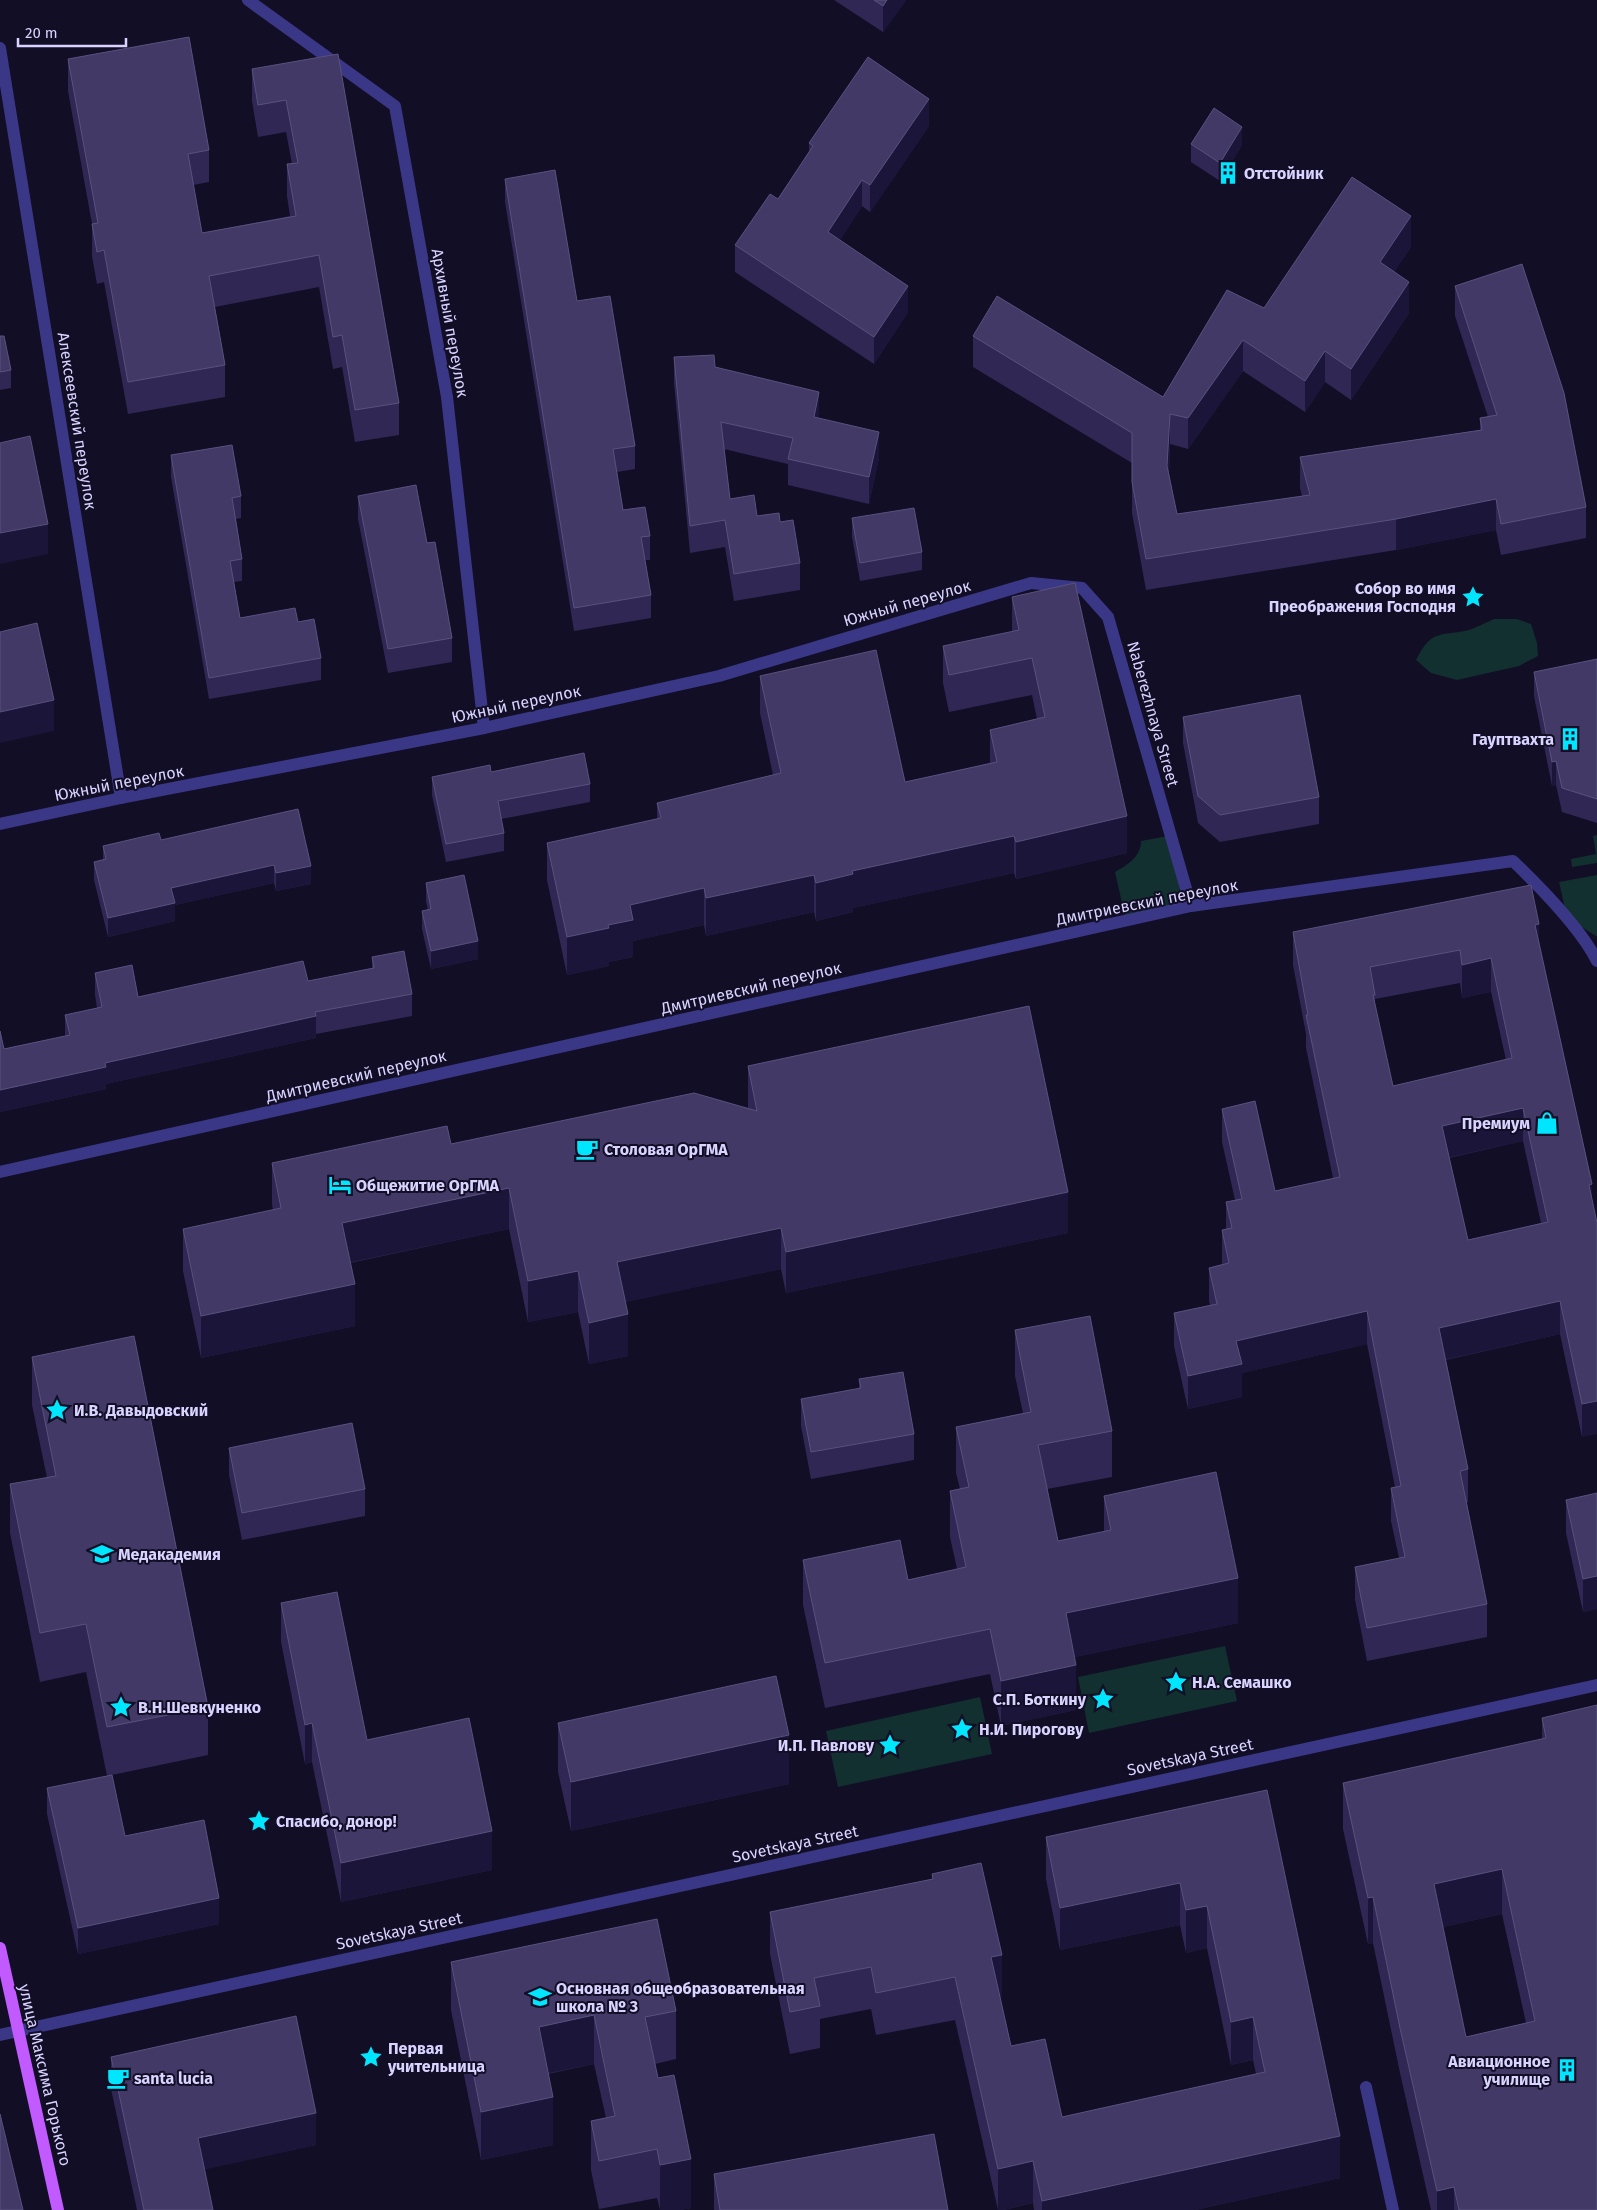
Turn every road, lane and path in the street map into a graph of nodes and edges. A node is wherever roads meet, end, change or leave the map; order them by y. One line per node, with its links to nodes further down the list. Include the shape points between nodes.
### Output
1 (248, 0): 4 (street, Архивный переулок, via 395,106 447,397)
2 (0, 48): 5 (street, Алексеевский переулок)
3 (1031, 583): 4 (street, Южный переулок, via 719,676); 7 (street, Naberezhnaya Street, via 1082,588 1108,616)
4 (484, 728): 5 (street, Южный переулок)
5 (121, 798): 6 (street, Южный переулок)
6 (0, 824)
7 (1191, 906): 8 (street, Дмитриевский переулок, via 1514,861 1590,947); 9 (street, Дмитриевский переулок)
8 (1597, 961)
9 (0, 1172)
10 (1597, 1686): 12 (street, Sovetskaya Street)
11 (0, 1948): 12 (main road, улица Максима Горького)
12 (18, 2031): 13 (street, Sovetskaya Street); 15 (main road, улица Максима Горького)
13 (0, 2035)
14 (1366, 2087): 16 (street)
15 (58, 2210)
16 (1393, 2210)

